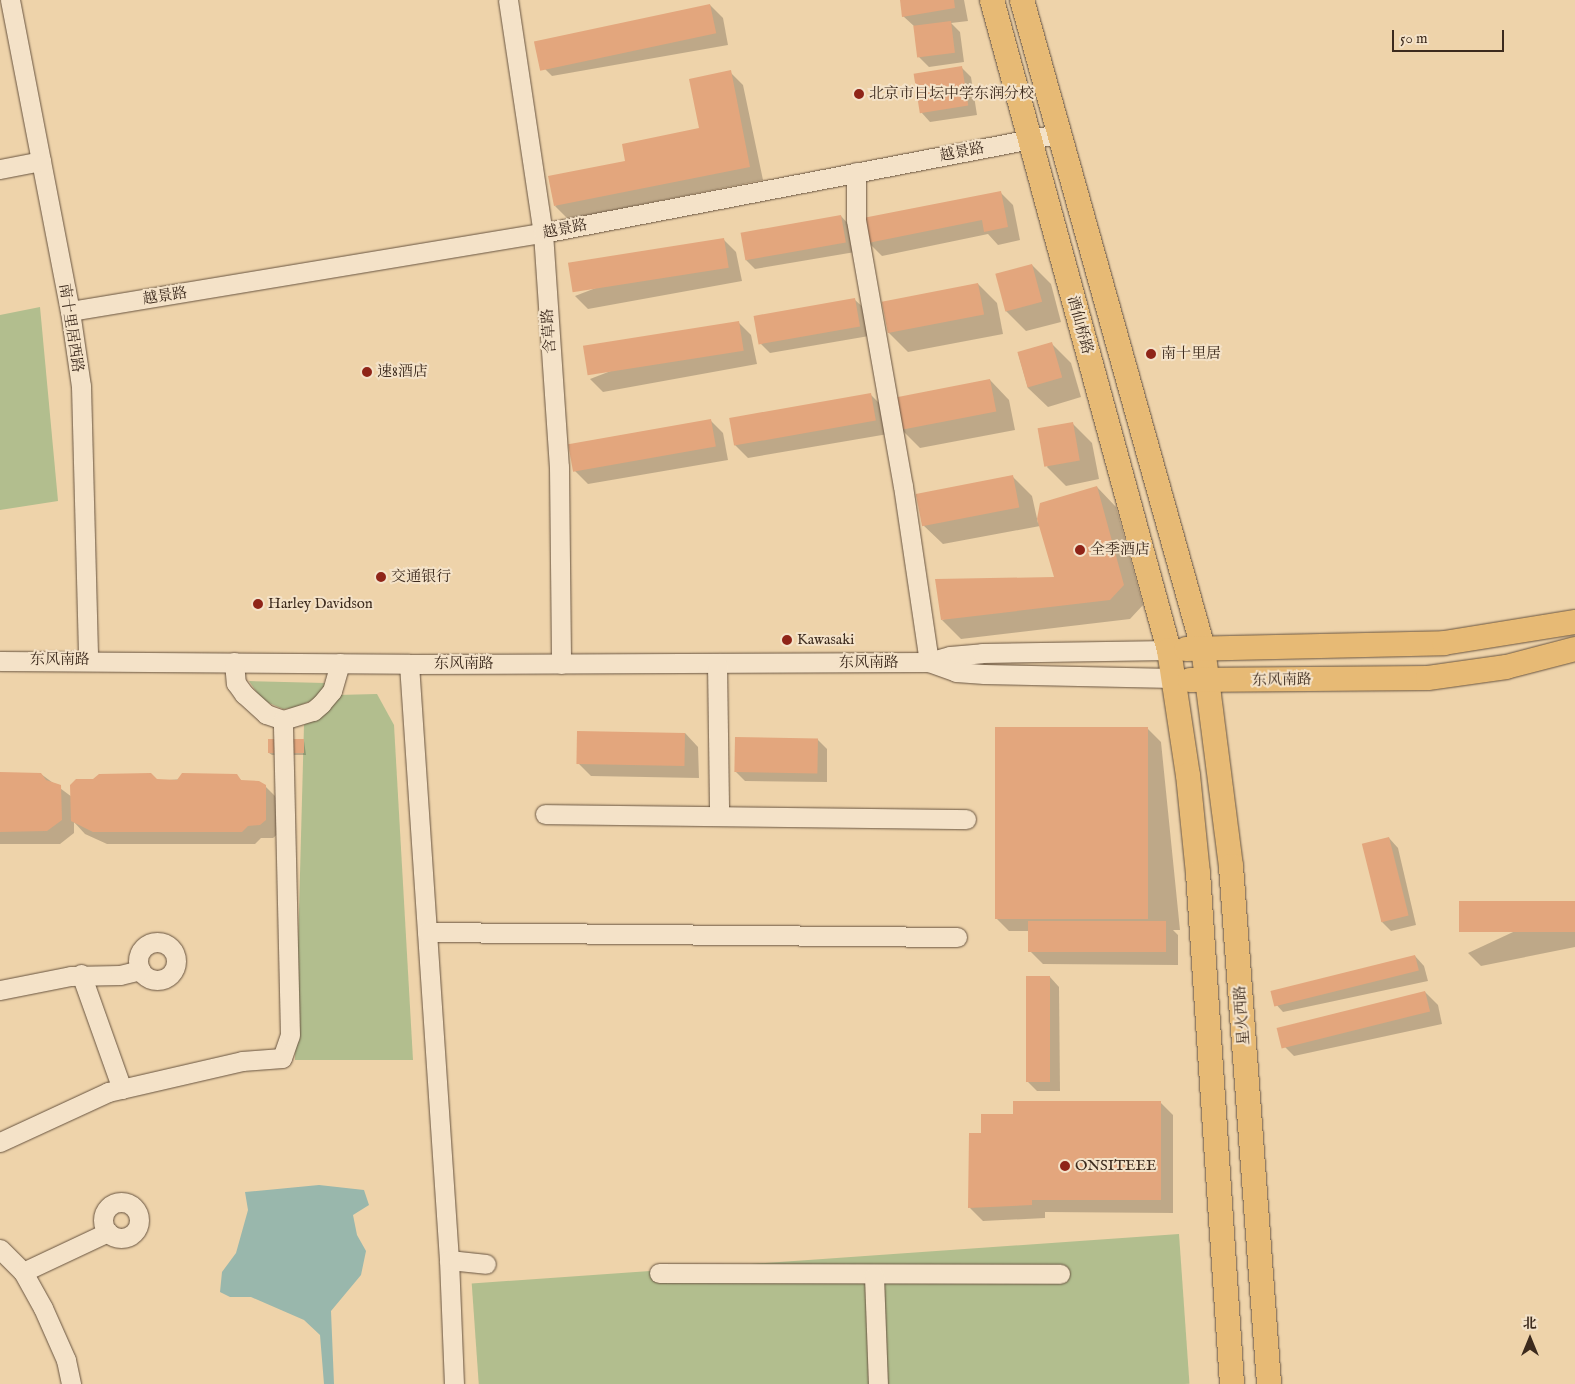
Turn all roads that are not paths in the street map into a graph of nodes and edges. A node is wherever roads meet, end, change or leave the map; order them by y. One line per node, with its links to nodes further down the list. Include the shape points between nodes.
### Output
1 (10, 0): 7 (street, 南十里居西路)
2 (508, 0): 10 (street, 含草路)
3 (992, 0): 6 (main road, 酒仙桥路)
4 (1022, 0): 5 (main road, 酒仙桥路)
5 (1058, 134): 6 (street, 越景路); 13 (main road, 酒仙桥路)
6 (1031, 138): 9 (street, 越景路); 15 (main road, 酒仙桥路)
7 (41, 161): 8 (street); 11 (street, 南十里居西路)
8 (0, 169)
9 (856, 172): 10 (street, 越景路); 19 (street, via 856,220 903,486)
10 (543, 233): 11 (street, 越景路); 23 (street, 含草路, via 558,467)
11 (70, 311): 17 (street, 南十里居西路, via 80,386)
12 (1575, 622): 13 (main road, 东风南路, via 1444,643)
13 (1203, 648): 15 (main road, 东风南路); 25 (main road, 星火西路)
14 (1575, 649): 25 (main road, 东风南路, via 1506,667 1428,678)
15 (1169, 650): 19 (street, 东风南路, via 982,653); 24 (main road)
16 (0, 660): 17 (street, 东风南路)
17 (88, 660): 18 (street, 东风南路)
18 (234, 662): 20 (street, 东风南路); 26 (street, via 236,683 244,694 266,714)
19 (929, 662): 21 (street, 东风南路); 24 (street, 东风南路, via 956,672 975,674)
20 (340, 663): 22 (street, 东风南路); 26 (street, via 332,691 321,704 313,711)
21 (717, 663): 23 (street, 东风南路); 28 (street)
22 (409, 664): 23 (street, 东风南路); 30 (street)
23 (561, 664)
24 (1173, 678): 25 (main road, 东风南路); 48 (main road, via 1188,775 1198,873)
25 (1205, 681): 49 (main road, 星火西路, via 1231,866)
26 (283, 720): 35 (street, via 290,1035 282,1058 242,1061)
27 (544, 814): 28 (street)
28 (719, 814): 29 (street)
29 (966, 819)
30 (427, 932): 31 (street); 39 (street)
31 (957, 937)
32 (140, 970): 33 (street, via 120,975)
33 (82, 974): 34 (street); 35 (street)
34 (0, 990)
35 (122, 1089): 36 (street, via 108,1092)
36 (0, 1142)
37 (108, 1232): 41 (street)
38 (0, 1248): 41 (street)
39 (449, 1260): 40 (street); 46 (street)
40 (486, 1264)
41 (23, 1272): 45 (street, via 66,1360)
42 (659, 1273): 44 (street)
43 (1060, 1274): 44 (street)
44 (874, 1276): 47 (street)
45 (71, 1384)
46 (454, 1384)
47 (878, 1384)
48 (1232, 1384)
49 (1269, 1384)

